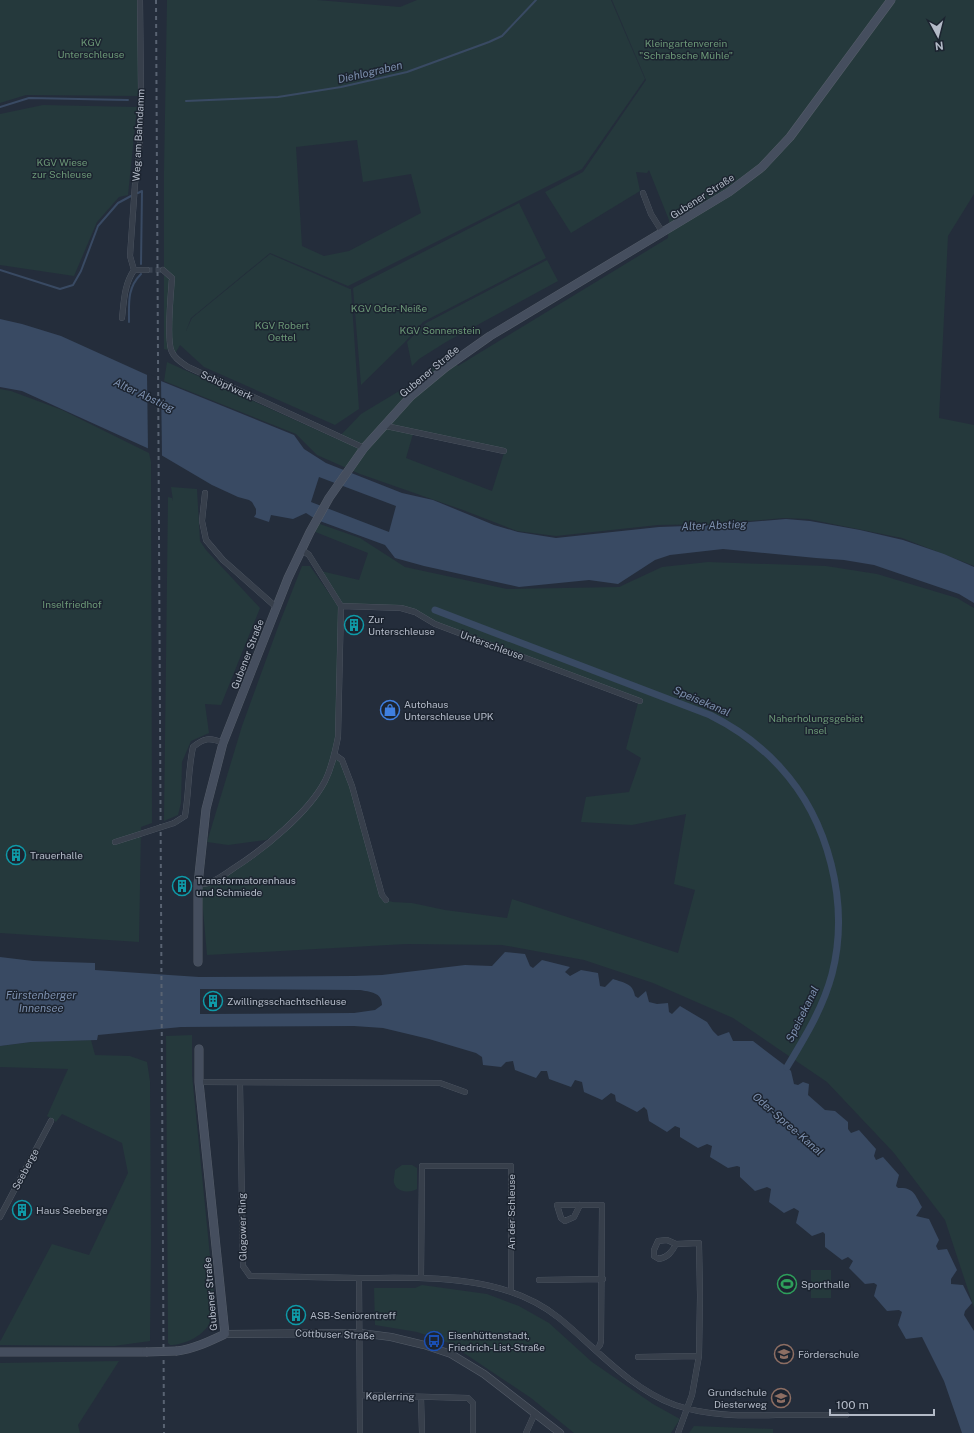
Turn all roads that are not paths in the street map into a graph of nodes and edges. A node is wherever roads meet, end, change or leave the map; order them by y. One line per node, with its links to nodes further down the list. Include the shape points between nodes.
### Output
1 (140, 0): 5 (street, Weg am Bahndamm, via 140,143 130,256)
2 (891, 0): 4 (main road, Gubener Straße, via 790,137 762,167 729,192)
3 (643, 193): 4 (street, via 651,214)
4 (663, 233): 9 (main road, Gubener Straße, via 490,336 411,396)
5 (134, 270): 6 (street); 8 (street, via 126,286)
6 (147, 270)
7 (163, 270): 10 (street, Schöpfwerk, via 172,278 169,342 178,360 188,367)
8 (122, 318)
9 (386, 426): 10 (main road, Gubener Straße); 11 (street)
10 (364, 448): 13 (main road, Gubener Straße, via 329,498)
11 (504, 451)
12 (205, 493): 15 (street, via 202,521 206,540 223,560)
13 (301, 549): 14 (street, via 309,555); 15 (main road, Gubener Straße)
14 (341, 606): 16 (street, Unterschleuse, via 401,608 415,612 435,624); 18 (street, via 338,737)
15 (276, 607): 17 (main road, Gubener Straße)
16 (640, 701)
17 (224, 743): 19 (street, bridge, via 214,739 201,740 193,747 185,816 174,823); 20 (main road, Gubener Straße, via 206,809)
18 (334, 755): 20 (street, via 325,782 309,804 282,831 223,876 210,883); 21 (street, via 342,760 352,786 382,895)
19 (115, 842)
20 (198, 884): 22 (main road, Gubener Straße)
21 (386, 900)
22 (198, 962)
23 (199, 1049): 24 (main road, Gubener Straße)
24 (199, 1082): 25 (street); 37 (main road, Gubener Straße)
25 (240, 1083): 26 (street, via 440,1083); 31 (street, Glogower Ring, via 243,1266 250,1276)
26 (464, 1092)
27 (51, 1121): 29 (street, Seeberge)
28 (580, 1205): 33 (street, via 602,1205)
29 (0, 1217)
30 (676, 1244): 40 (street, via 699,1243)
31 (358, 1278): 32 (street); 36 (street)
32 (421, 1278): 35 (street, via 457,1280); 35 (street, An der Schleuse, via 422,1166 511,1166)
33 (602, 1279): 34 (street); 38 (street, via 601,1341)
34 (539, 1280)
35 (511, 1292): 38 (street, via 536,1303 558,1317)
36 (360, 1333): 37 (street, Cottbuser Straße); 42 (street); 45 (street, Cottbuser Straße, via 391,1337 451,1354 484,1374)
37 (225, 1334): 39 (main road, Gubener Straße, bridge, via 203,1344 177,1351)
38 (596, 1350): 44 (street, via 631,1380 660,1398)
39 (0, 1352)
40 (699, 1356): 41 (street); 44 (street)
41 (638, 1357)
42 (360, 1395): 43 (street, Keplerring); 47 (street)
43 (421, 1397): 48 (street, Keplerring); 49 (street, Keplerring, via 468,1398 473,1403)
44 (688, 1409): 46 (street, via 738,1416); 52 (street)
45 (535, 1413): 50 (street); 51 (street, Cottbuser Straße)
46 (846, 1415)
47 (360, 1433)
48 (422, 1433)
49 (473, 1433)
50 (526, 1433)
51 (560, 1433)
52 (678, 1433)

